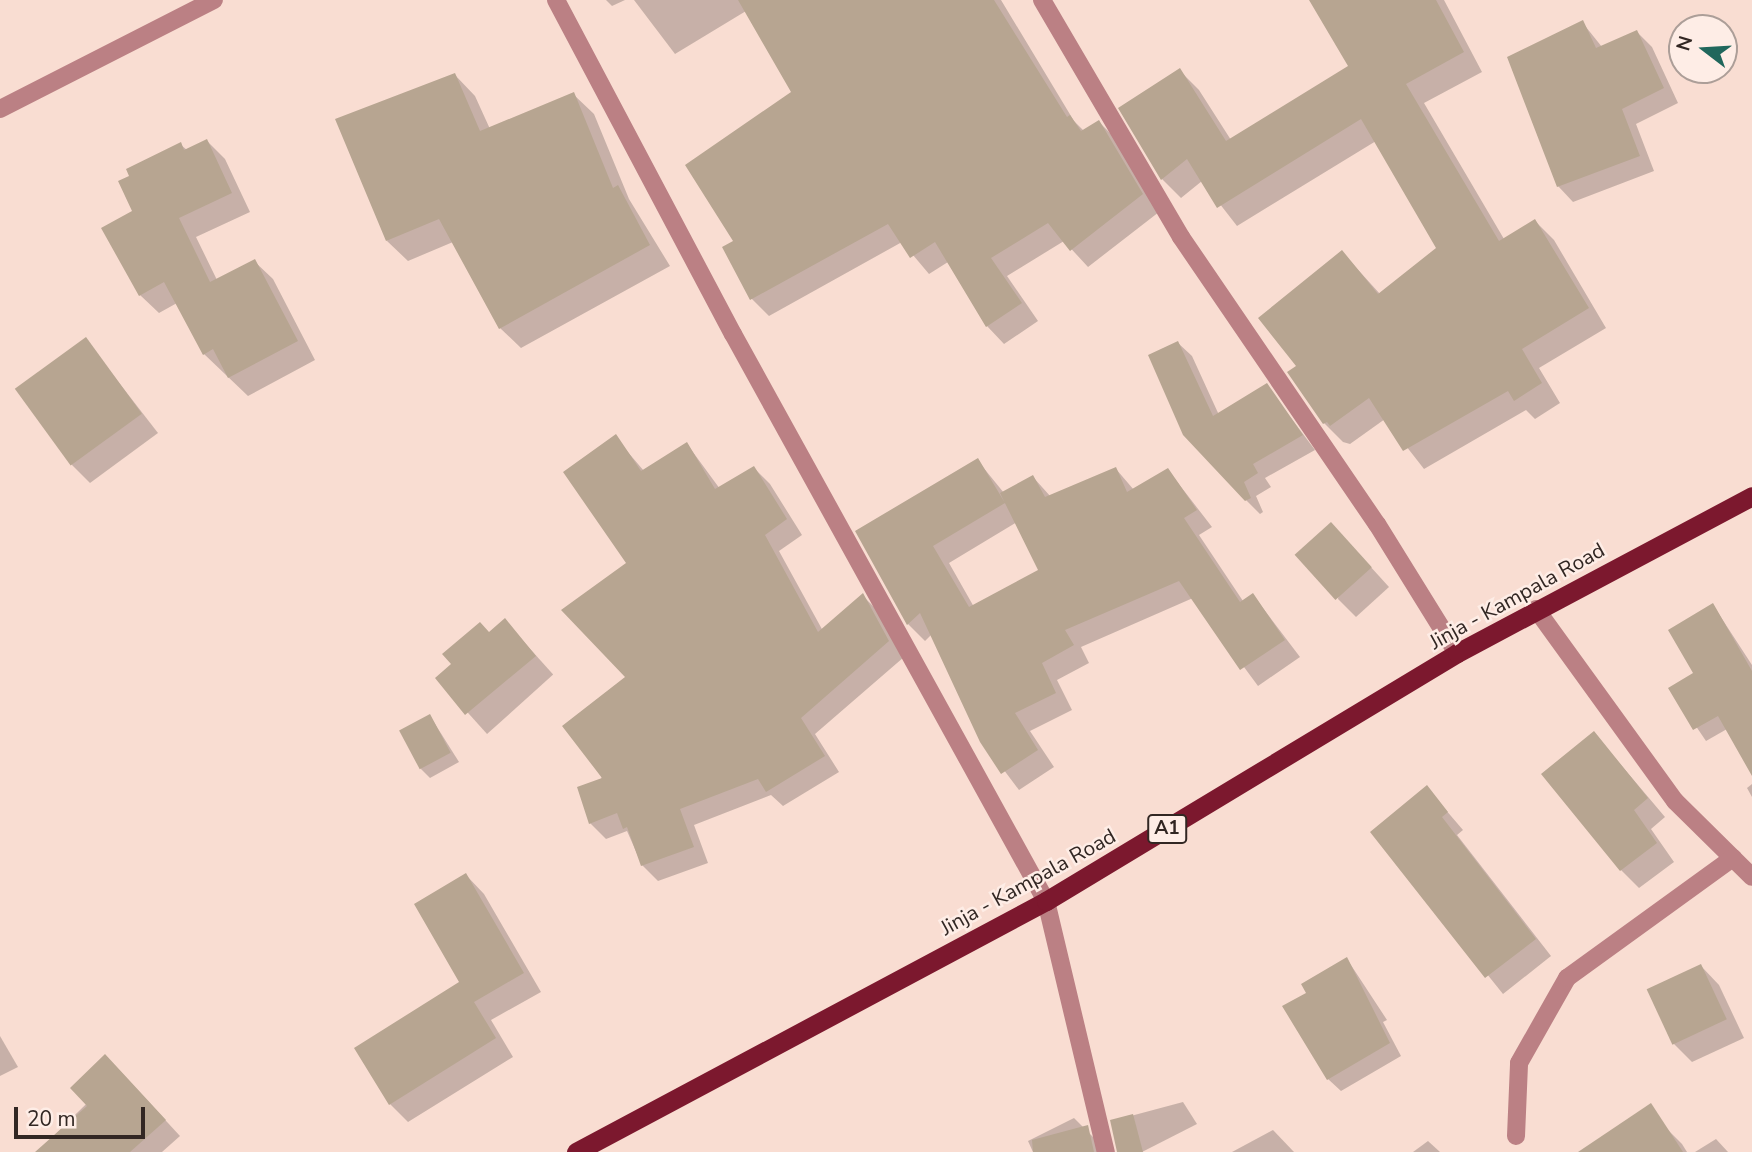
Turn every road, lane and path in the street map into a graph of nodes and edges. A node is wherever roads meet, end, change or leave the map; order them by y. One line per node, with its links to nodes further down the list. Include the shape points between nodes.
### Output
1 (214, 0): 4 (street)
2 (556, 0): 10 (street, via 733,334)
3 (1042, 0): 7 (street, via 1181,237 1377,524)
4 (0, 109)
5 (1752, 496): 6 (highway, Jinja - Kampala Road / A1)
6 (1536, 609): 7 (highway, Jinja - Kampala Road / A1); 8 (street, via 1675,801)
7 (1458, 653): 10 (highway, Jinja - Kampala Road / A1)
8 (1733, 858): 9 (street); 11 (street, via 1567,978 1519,1063)
9 (1752, 877)
10 (1046, 901): 12 (highway, Jinja - Kampala Road / A1); 13 (street)
11 (1516, 1136)
12 (576, 1152)
13 (1106, 1152)

